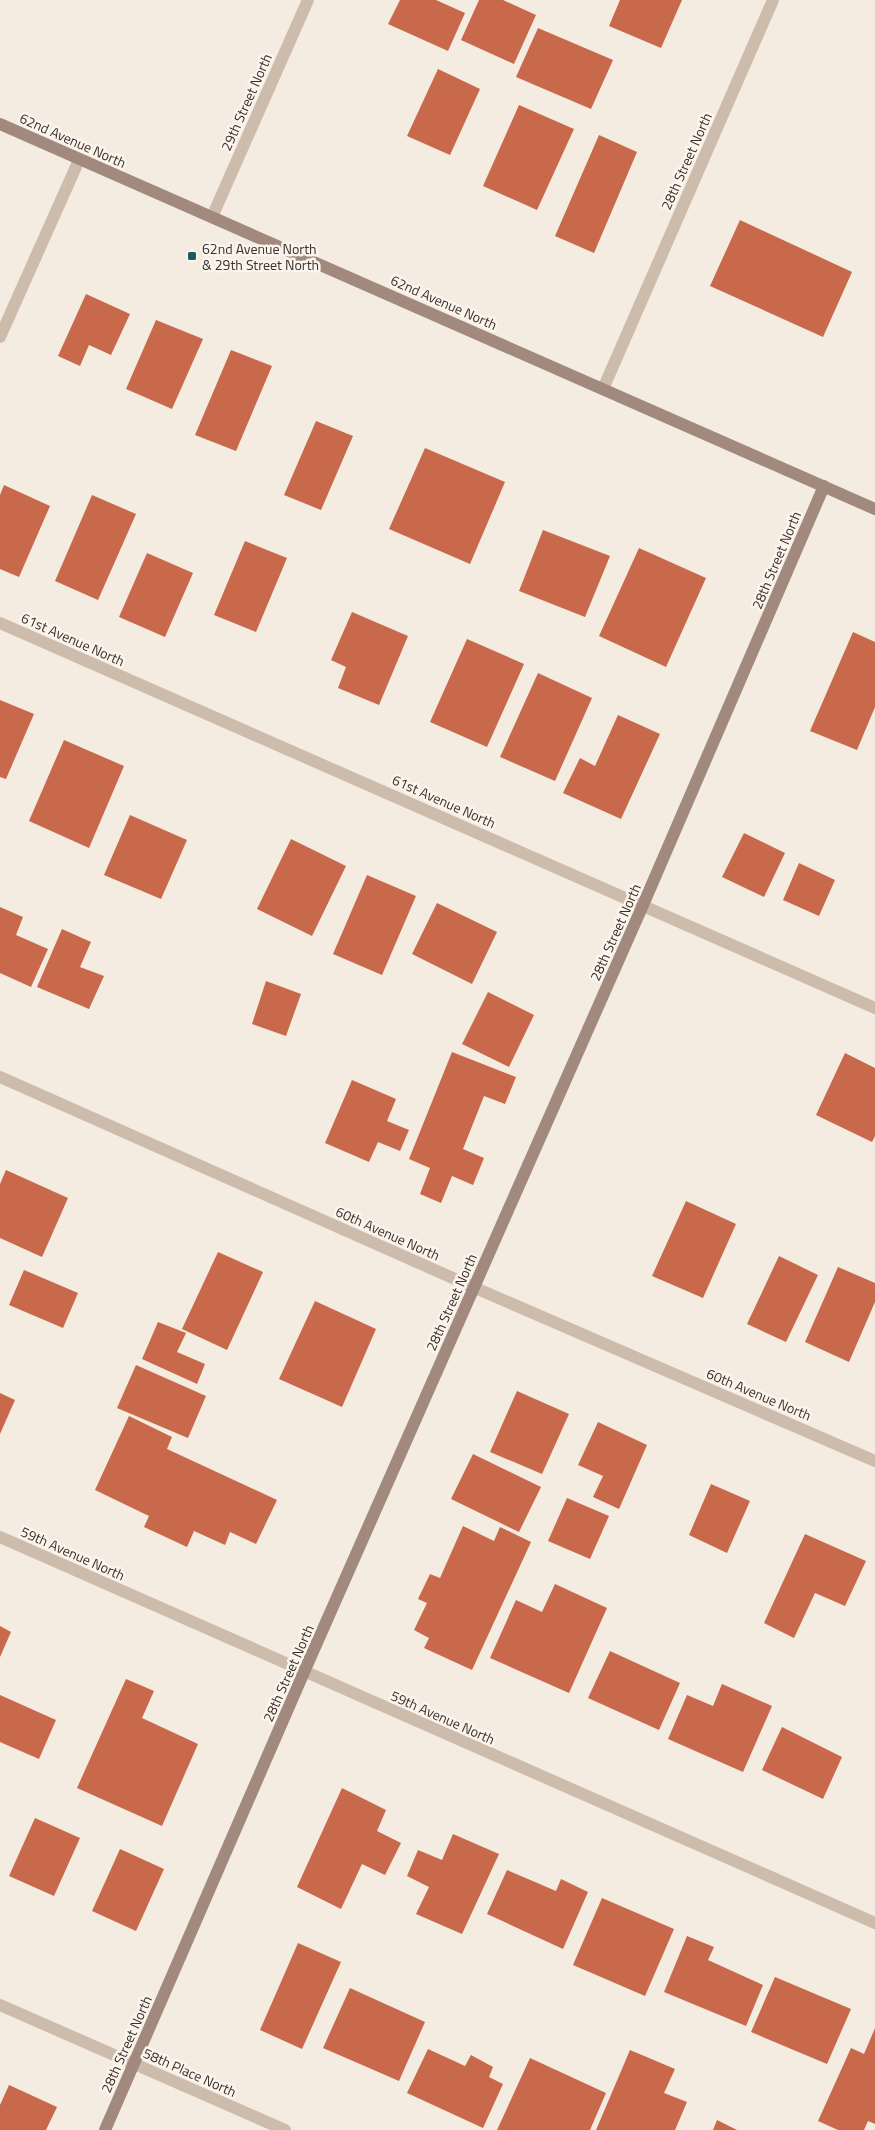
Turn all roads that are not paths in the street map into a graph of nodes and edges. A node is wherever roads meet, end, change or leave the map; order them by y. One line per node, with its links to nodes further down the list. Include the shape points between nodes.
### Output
1 (308, 0): 5 (street, 29th Street North)
2 (773, 0): 7 (street, 28th Street North)
3 (0, 124): 4 (street, 62nd Avenue North)
4 (80, 160): 5 (street, 62nd Avenue North); 6 (street)
5 (212, 217): 7 (street, 62nd Avenue North)
6 (0, 337)
7 (603, 389): 8 (street, 62nd Avenue North)
8 (824, 486): 9 (street, 62nd Avenue North); 11 (street, 28th Street North)
9 (875, 509)
10 (0, 623): 11 (street, 61st Avenue North)
11 (643, 905): 12 (street, 61st Avenue North); 14 (street, 28th Street North)
12 (875, 1008)
13 (0, 1077): 14 (street, 60th Avenue North)
14 (473, 1287): 15 (street, 60th Avenue North); 17 (street, 28th Street North)
15 (875, 1461)
16 (0, 1538): 17 (street, 59th Avenue North)
17 (304, 1672): 18 (street, 59th Avenue North); 20 (street, 28th Street North)
18 (875, 1923)
19 (0, 2005): 20 (street, 58th Place North)
20 (134, 2064): 21 (street, 28th Street North); 22 (street, 58th Place North)
21 (106, 2130)
22 (285, 2130)

